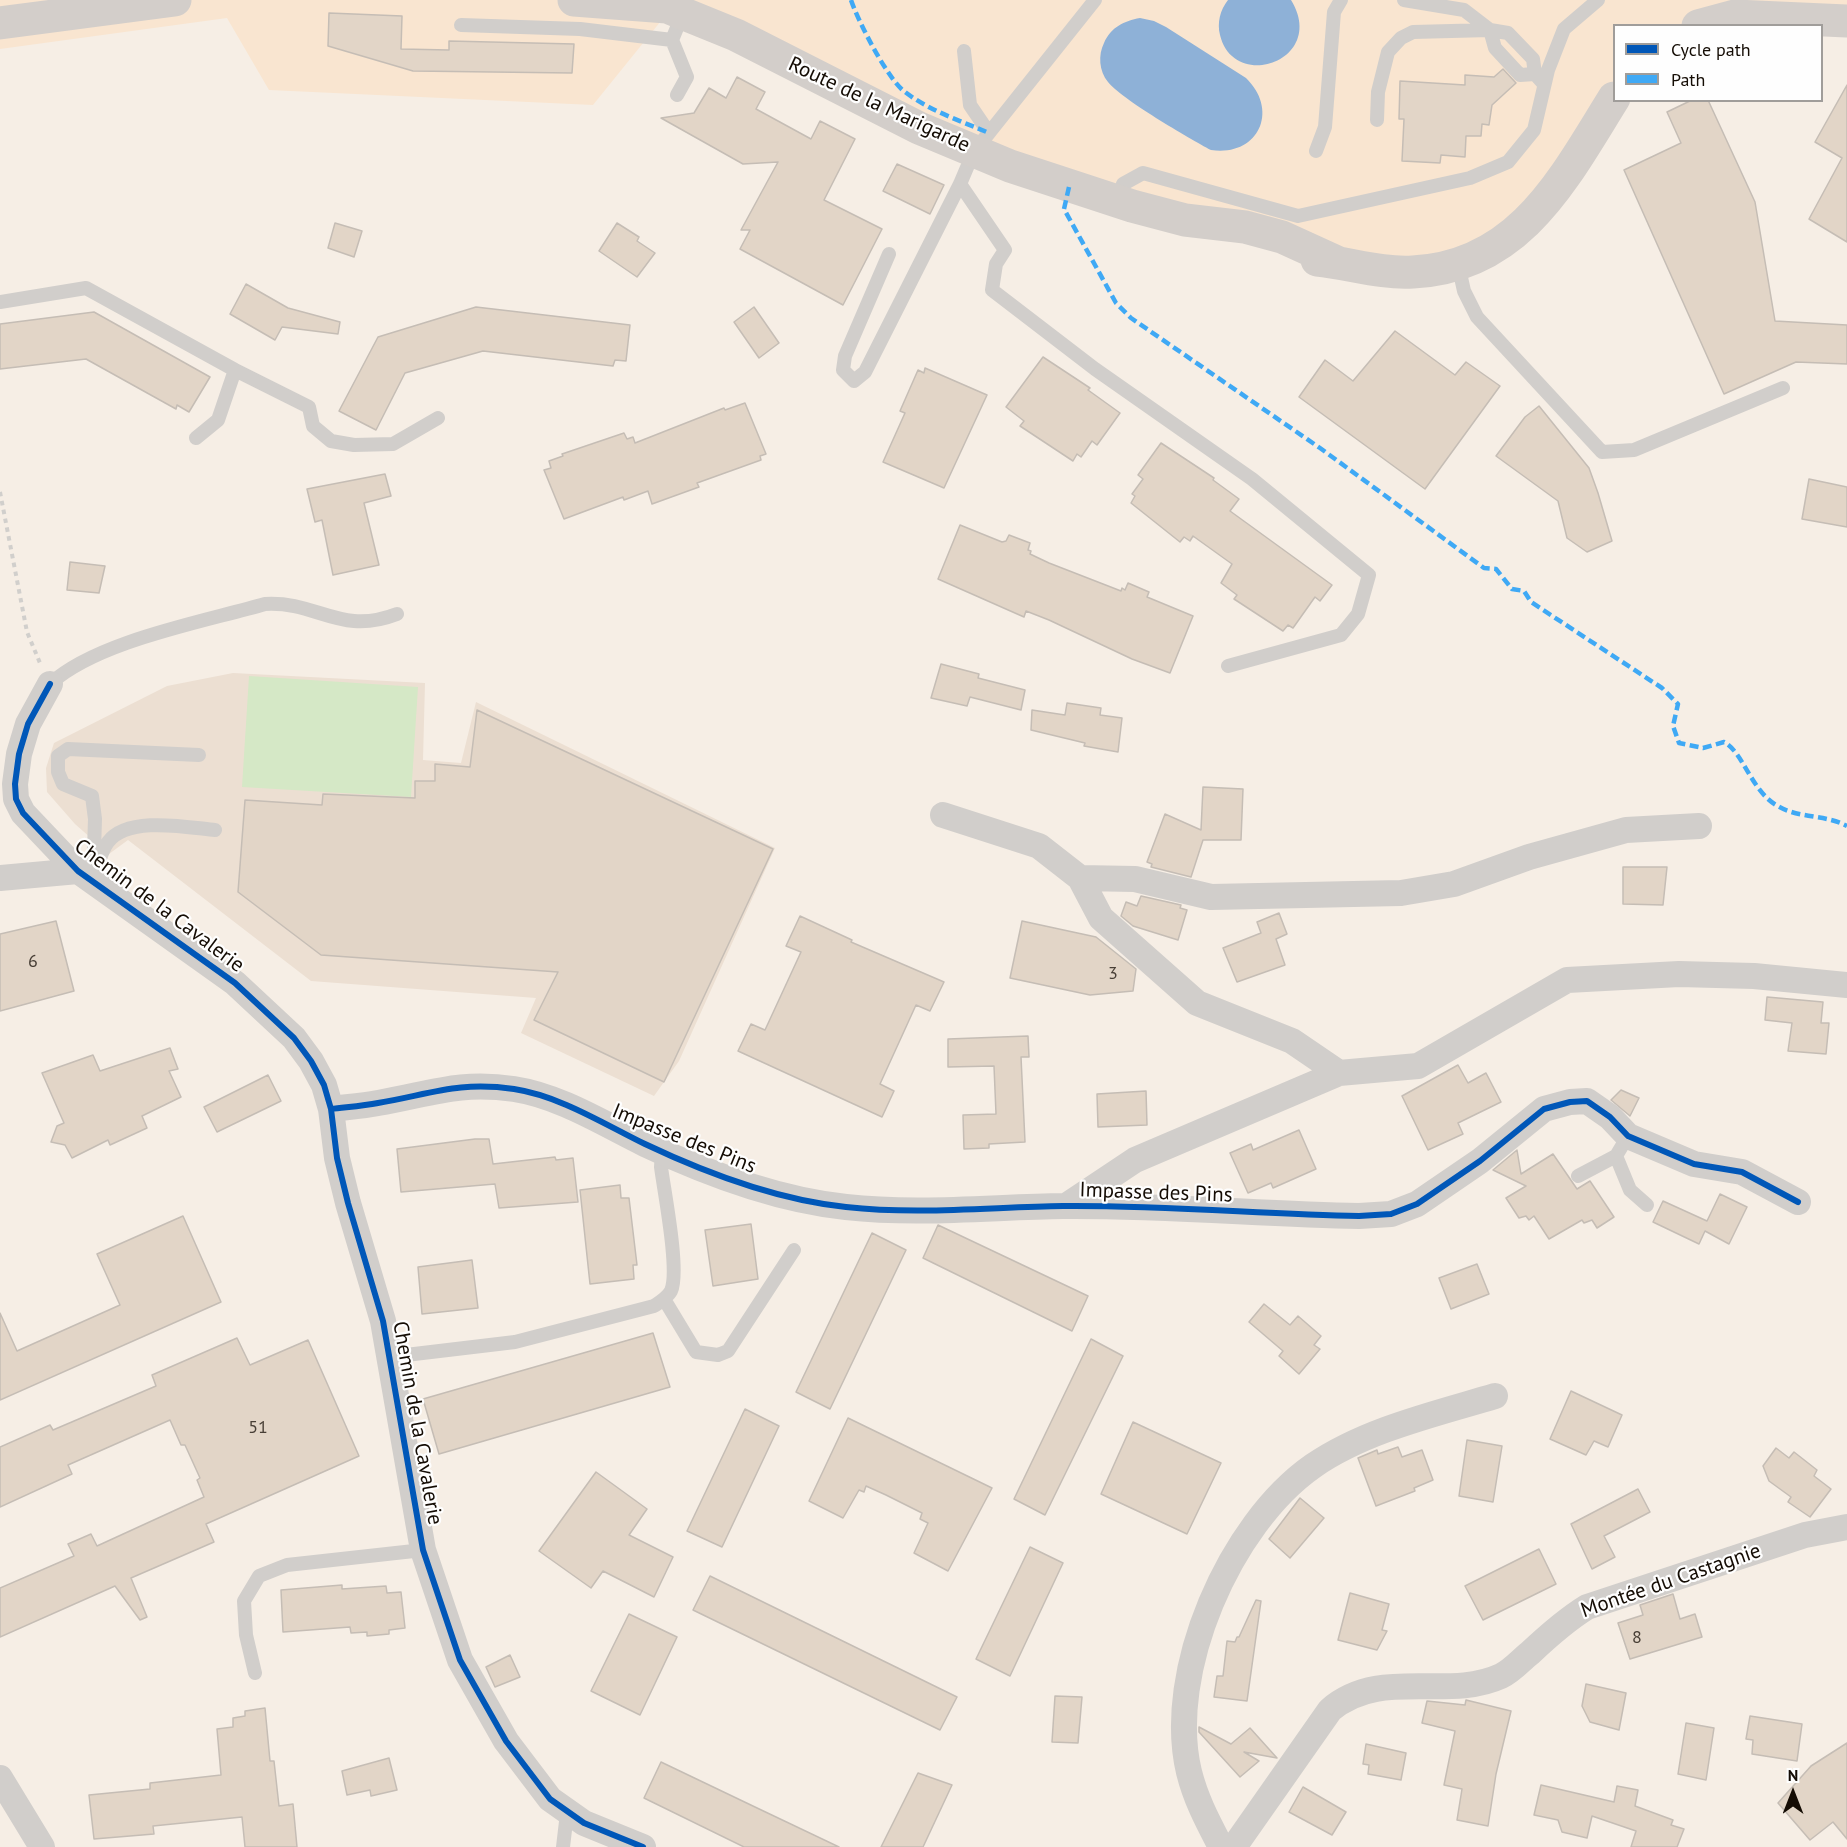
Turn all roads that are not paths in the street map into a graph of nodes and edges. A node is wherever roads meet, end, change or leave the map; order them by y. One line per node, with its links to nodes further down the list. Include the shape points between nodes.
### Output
1 (174, 0): 8 (main road)
2 (574, 0): 11 (main road, Route de la Marigarde, via 667,7)
3 (1095, 0): 18 (lane)
4 (1341, 0): 19 (lane, via 1334,12 1325,127)
5 (1404, 0): 12 (lane, via 1464,10)
6 (1598, 0): 14 (lane, via 1564,29)
7 (1847, 21): 9 (main road, via 1735,16)
8 (0, 23)
9 (1705, 24)
10 (461, 25): 11 (lane)
11 (677, 27): 15 (lane, via 687,77); 18 (main road, Route de la Marigarde, via 736,35 919,128)
12 (1490, 30): 14 (lane, via 1508,33 1533,59); 14 (lane, via 1495,48 1520,75); 17 (lane, via 1413,32 1401,38 1388,52 1378,92)
13 (963, 51): 18 (lane, via 970,105)
14 (1540, 79): 21 (lane, via 1534,130 1508,162 1470,178 1298,216 1143,173 1123,184)
15 (677, 95)
16 (1613, 100): 23 (main road, Route de la Marigarde, via 1542,208 1488,251)
17 (1377, 120)
18 (982, 142): 20 (lane); 21 (main road, Route de la Marigarde, via 1037,176)
19 (1316, 151)
20 (960, 184): 22 (lane, via 865,372 854,381 843,370 845,356); 30 (lane, via 1005,250 996,264 992,290 1095,369 1251,479 1369,575 1358,614 1341,635)
21 (1117, 202): 23 (main road, Route de la Marigarde, via 1185,220 1245,227 1282,237 1339,262 1383,272 1413,272)
22 (889, 254)
23 (1458, 264): 26 (lane, via 1464,291 1477,317 1602,452 1634,450)
24 (0, 302): 25 (lane, via 86,288)
25 (235, 370): 27 (lane, via 309,407 313,426 331,441 393,444); 28 (lane, via 218,420)
26 (1783, 388)
27 (438, 418)
28 (196, 438)
29 (397, 614): 31 (lane, via 376,622 349,622 285,603 265,604 82,660)
30 (1228, 666)
31 (50, 684): 36 (street, Chemin de la Cavalerie, via 28,724 19,754 16,799 37,830)
32 (199, 755): 36 (lane, via 68,749 58,756 63,784 92,796 95,819)
33 (943, 815): 38 (street, via 1039,846)
34 (1699, 826): 38 (street, via 1626,830 1529,857 1454,884 1401,893 1211,897 1135,879)
35 (215, 830): 36 (lane, via 156,825 120,830)
36 (85, 876): 37 (street); 41 (street, Chemin de la Cavalerie, via 262,1006 311,1061)
37 (0, 878)
38 (1080, 878): 40 (street, via 1101,918 1197,1002 1292,1041)
39 (1847, 985): 40 (street, via 1679,974 1567,980 1418,1066)
40 (1339, 1073): 47 (street, via 1135,1160)
41 (331, 1109): 43 (street, Impasse des Pins, via 446,1088 478,1085 517,1089 546,1097); 50 (street, Chemin de la Cavalerie, via 337,1158 383,1321)
42 (1622, 1146): 44 (lane); 45 (street, Impasse des Pins, via 1742,1173); 46 (lane, via 1629,1190); 47 (street, Impasse des Pins, via 1610,1117 1587,1101 1570,1102 1544,1109 1450,1182 1417,1204 1391,1214)
43 (662, 1152): 47 (street, Impasse des Pins, via 765,1189 847,1208); 49 (lane, via 674,1270 671,1290)
44 (1578, 1176)
45 (1798, 1202)
46 (1647, 1205)
47 (1066, 1206)
48 (794, 1250): 49 (lane, via 728,1351 718,1355 696,1352)
49 (664, 1299): 50 (lane, via 654,1306 515,1342)
50 (389, 1357): 53 (street, Chemin de la Cavalerie)
51 (1495, 1396): 60 (street, via 1391,1427 1315,1465 1266,1510 1210,1599 1198,1634 1184,1735 1188,1770 1198,1804)
52 (1847, 1527): 61 (street, Montée du Castagnie, via 1805,1535 1587,1607 1502,1676 1465,1683 1372,1689 1345,1696 1330,1710)
53 (423, 1550): 54 (lane, via 287,1565 259,1576 244,1601 246,1635); 56 (street, Chemin de la Cavalerie, via 460,1660 506,1741 550,1799)
54 (255, 1673)
55 (0, 1778): 57 (street)
56 (567, 1813): 58 (lane); 59 (street, Chemin de la Cavalerie)
57 (32, 1840)
58 (563, 1847)
59 (643, 1847)
60 (1221, 1847)
61 (1234, 1847)

